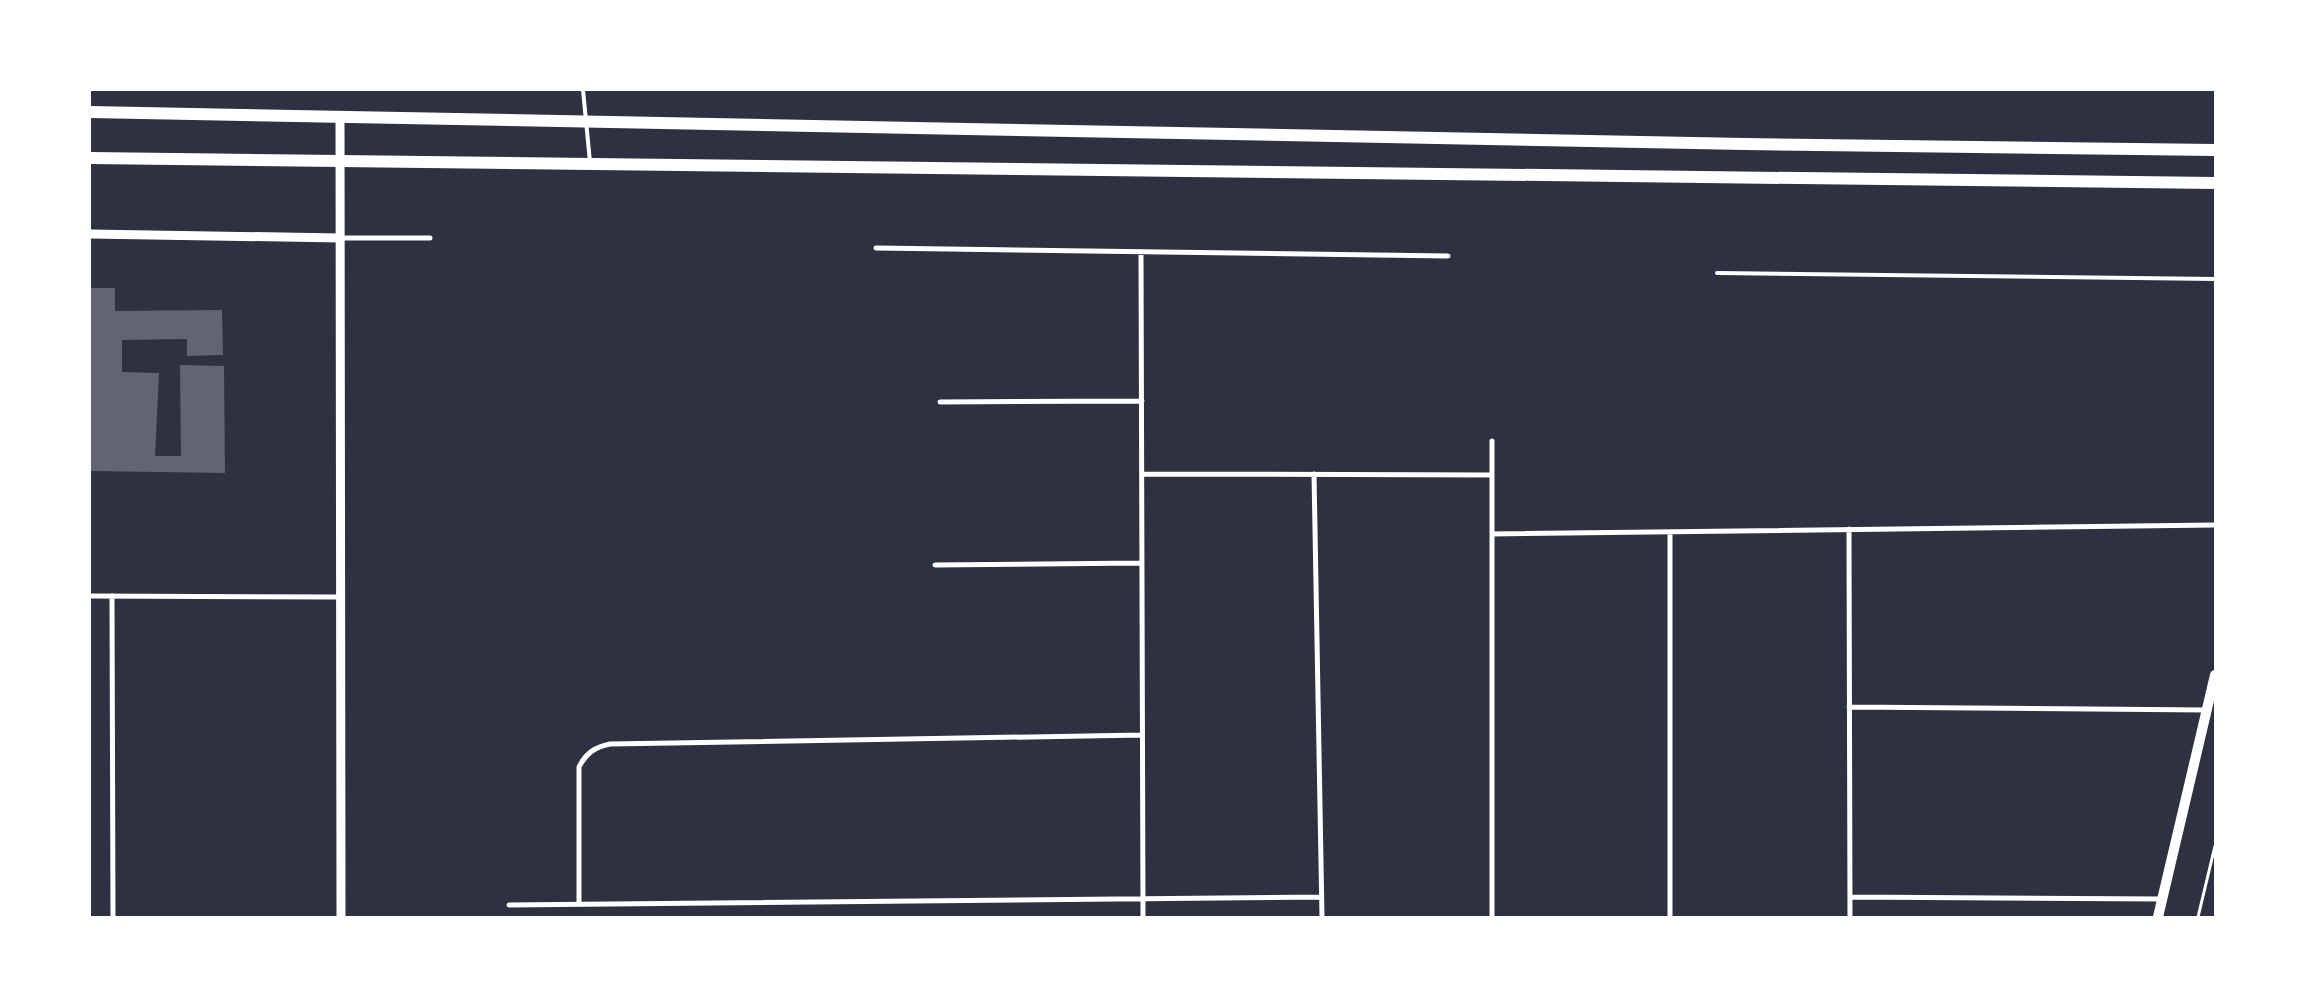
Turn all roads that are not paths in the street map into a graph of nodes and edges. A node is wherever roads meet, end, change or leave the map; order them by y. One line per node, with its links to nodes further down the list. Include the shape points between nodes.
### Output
1 (583, 90): 4 (lane)
2 (90, 112): 3 (main road)
3 (340, 117): 4 (main road); 7 (street)
4 (586, 122): 5 (main road); 8 (lane)
5 (2215, 150)
6 (90, 158): 7 (main road)
7 (340, 162): 8 (main road); 11 (street)
8 (590, 164): 9 (main road)
9 (2215, 183)
10 (90, 234): 11 (street)
11 (340, 238): 12 (street); 32 (street)
12 (430, 238)
13 (876, 248): 14 (street)
14 (1141, 252): 15 (street); 18 (street)
15 (1448, 256)
16 (1717, 273): 17 (lane)
17 (2215, 279)
18 (1142, 401): 19 (street); 21 (street)
19 (940, 402)
20 (1492, 441): 23 (street)
21 (1142, 474): 22 (street); 28 (street)
22 (1314, 474): 23 (street); 37 (street)
23 (1492, 475): 27 (street)
24 (2215, 525): 25 (street)
25 (1849, 529): 26 (street); 34 (street)
26 (1670, 532): 27 (street); 48 (street)
27 (1492, 534): 47 (street)
28 (1142, 563): 29 (street); 36 (street)
29 (935, 565)
30 (90, 596): 31 (street)
31 (112, 596): 32 (street); 43 (street)
32 (340, 597): 44 (street)
33 (2215, 675): 35 (main road)
34 (1849, 707): 35 (street); 38 (street)
35 (2207, 710): 40 (main road)
36 (1142, 735): 39 (street); 41 (street, via 610,744 598,747 588,753 579,767)
37 (1321, 897): 39 (street); 46 (street)
38 (1850, 897): 40 (street); 49 (street)
39 (1143, 899): 41 (street); 45 (street)
40 (2162, 899): 50 (main road)
41 (579, 904): 42 (street)
42 (509, 905)
43 (113, 917)
44 (341, 917)
45 (1143, 917)
46 (1322, 917)
47 (1492, 917)
48 (1670, 917)
49 (1850, 917)
50 (2158, 917)

